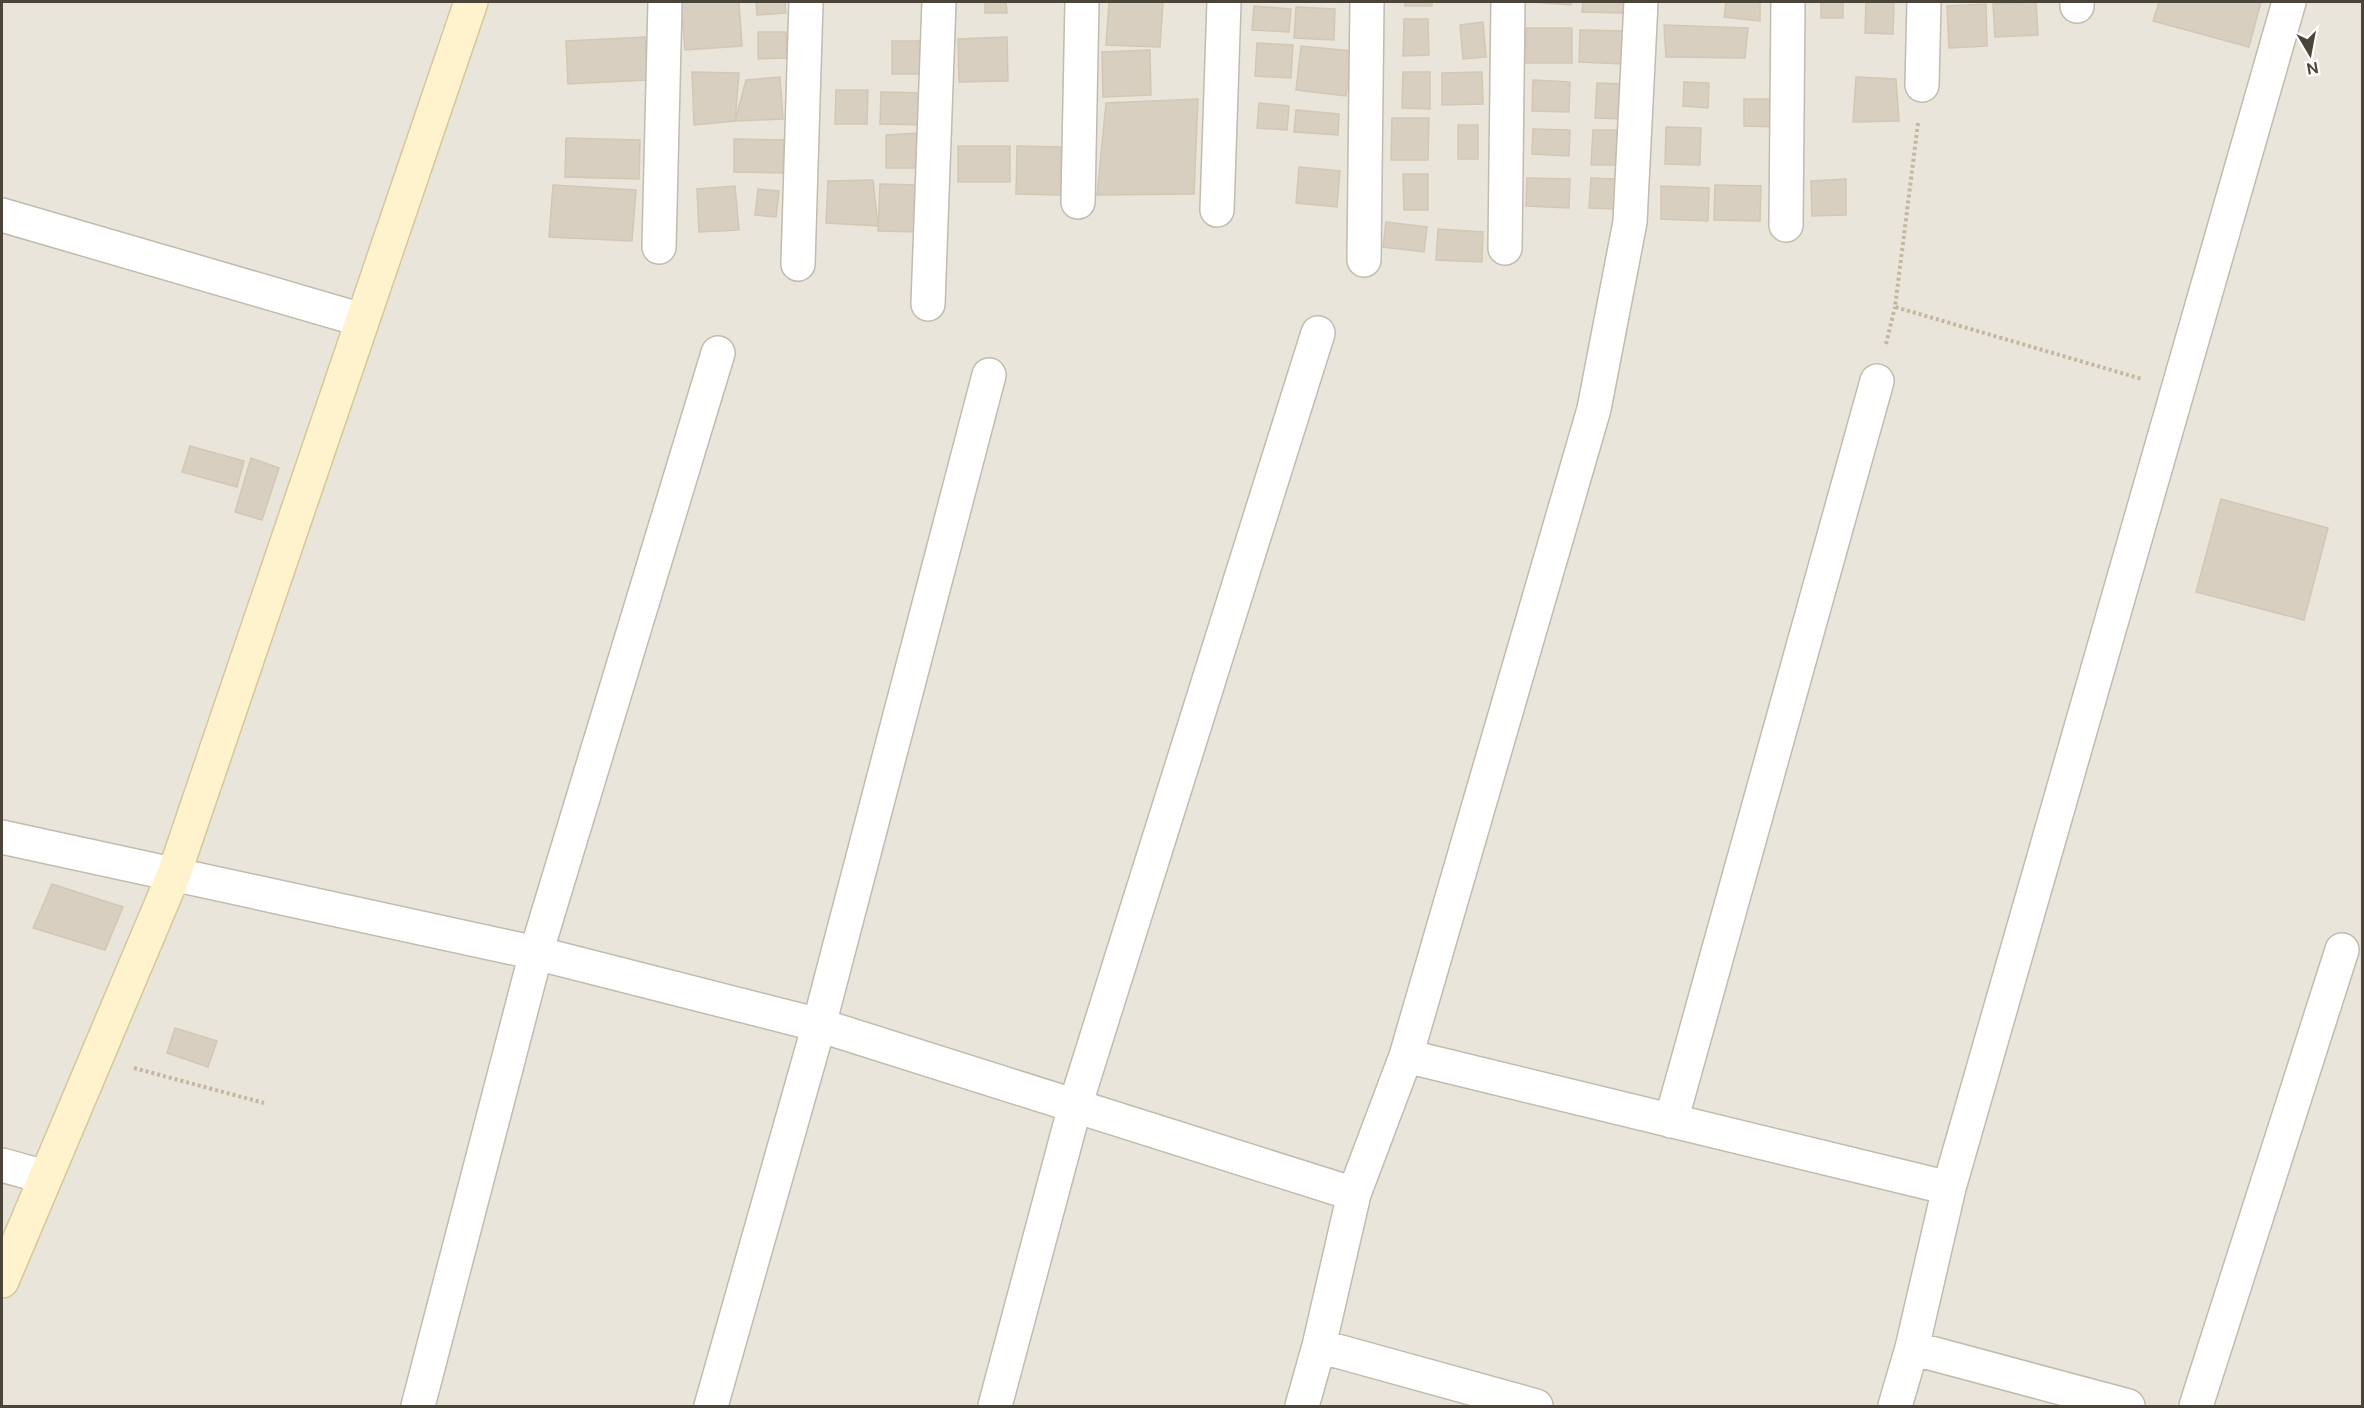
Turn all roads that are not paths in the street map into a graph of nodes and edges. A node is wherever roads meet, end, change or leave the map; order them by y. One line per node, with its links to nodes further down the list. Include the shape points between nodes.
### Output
1 (471, 2): 23 (main road)
2 (665, 2): 18 (street)
3 (806, 2): 21 (street)
4 (939, 2): 22 (street)
5 (1082, 2): 14 (street)
6 (1224, 2): 15 (street)
7 (1367, 2): 20 (street)
8 (1508, 2): 19 (street)
9 (1641, 2): 33 (street, via 1630,222 1594,409)
10 (1788, 2): 17 (street)
11 (1924, 2): 13 (street)
12 (2289, 2): 38 (street)
13 (1921, 98)
14 (1078, 202)
15 (1217, 210)
16 (2, 216): 23 (street)
17 (1786, 225)
18 (659, 247)
19 (1505, 248)
20 (1364, 260)
21 (798, 264)
22 (928, 304)
23 (362, 320): 29 (main road)
24 (1318, 333): 34 (street)
25 (718, 353): 31 (street)
26 (989, 375): 32 (street)
27 (1877, 381): 35 (street)
28 (2, 837): 29 (street)
29 (174, 874): 31 (street); 37 (main road)
30 (2342, 950): 50 (street)
31 (536, 953): 32 (street); 43 (street)
32 (819, 1025): 34 (street); 44 (street)
33 (1406, 1056): 35 (street); 39 (street)
34 (1075, 1106): 39 (street); 45 (street)
35 (1671, 1120): 38 (street)
36 (2, 1165): 37 (street)
37 (45, 1177): 40 (main road)
38 (1949, 1188): 42 (street)
39 (1354, 1194): 41 (street)
40 (2, 1281)
41 (1318, 1346): 46 (street); 47 (street)
42 (1912, 1348): 48 (street); 49 (street)
43 (418, 1407)
44 (711, 1407)
45 (995, 1407)
46 (1302, 1407)
47 (1536, 1407)
48 (1895, 1407)
49 (2128, 1407)
50 (2196, 1407)

